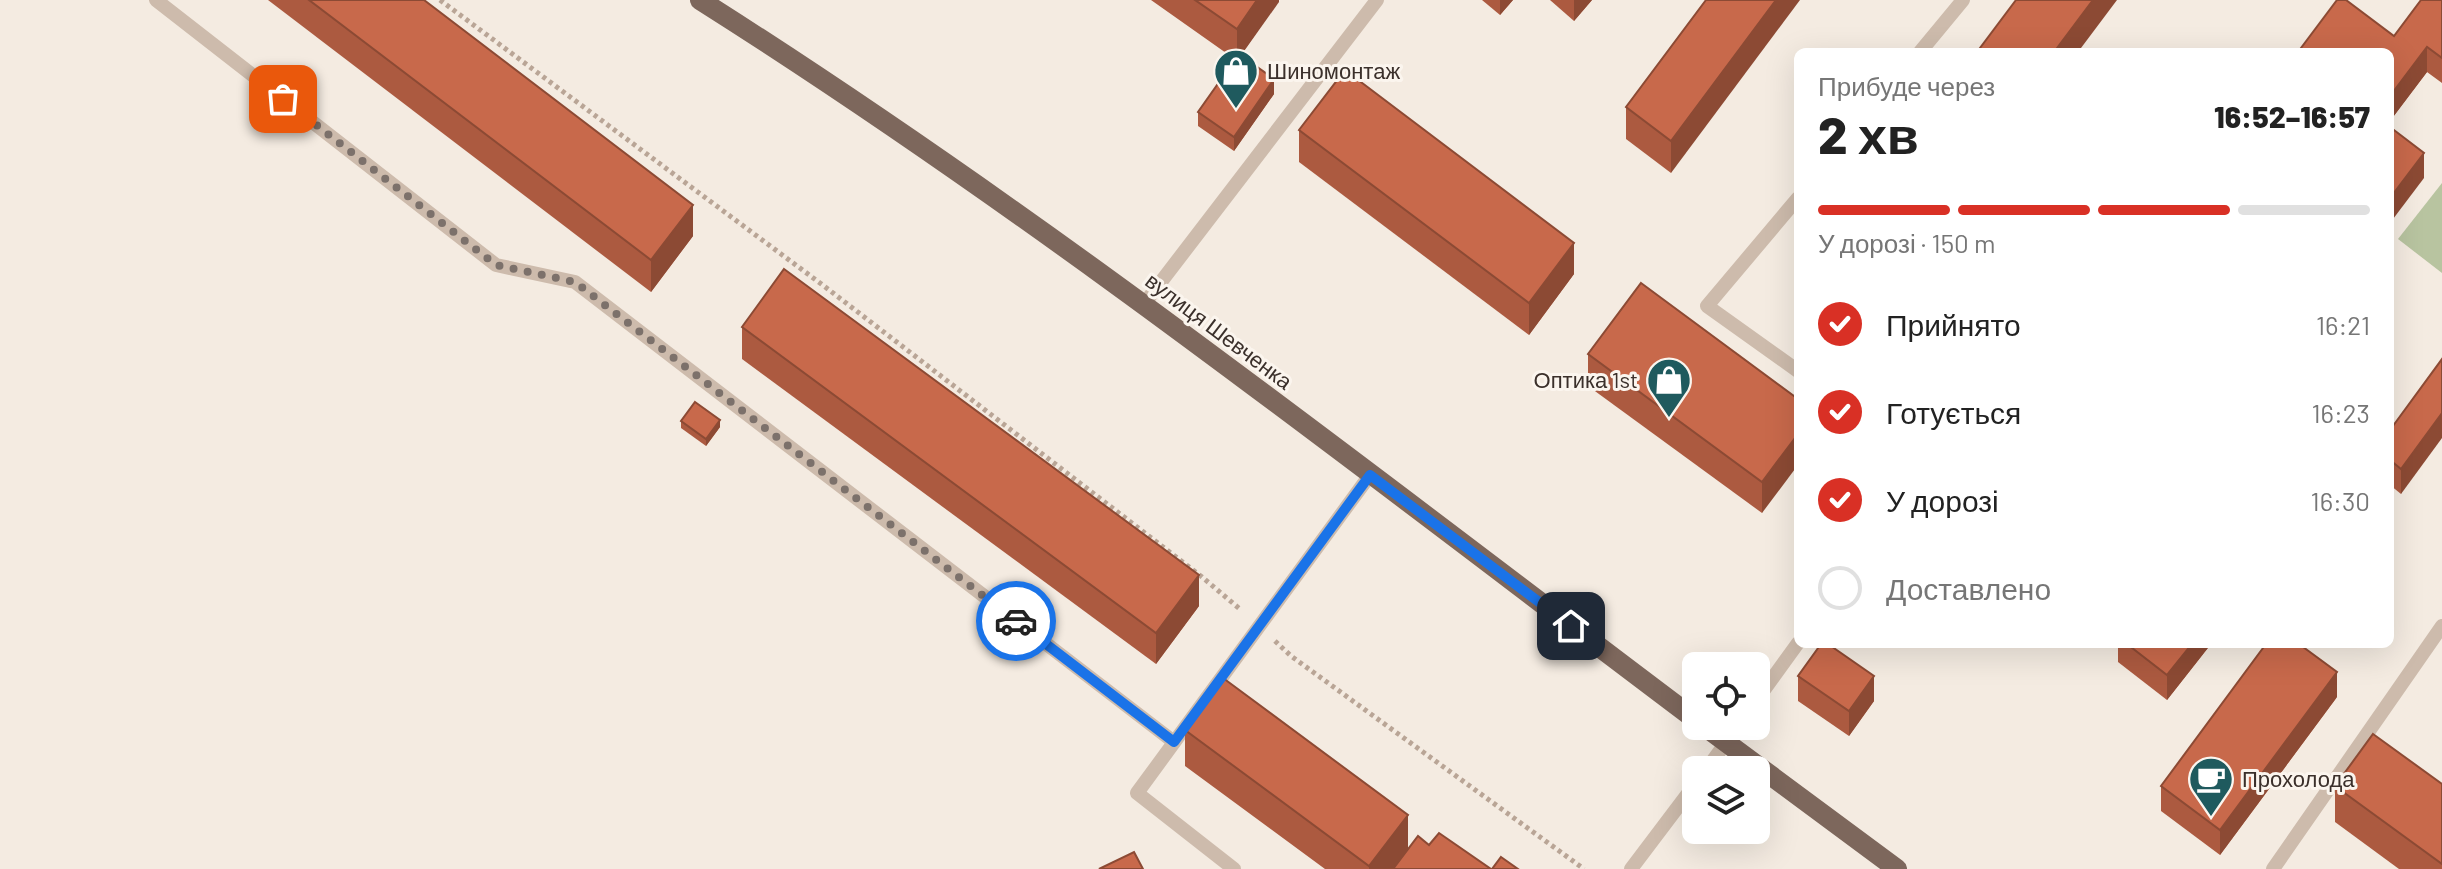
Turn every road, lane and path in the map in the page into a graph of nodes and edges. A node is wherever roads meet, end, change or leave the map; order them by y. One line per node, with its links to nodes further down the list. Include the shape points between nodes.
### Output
1 (156, 0): 17 (lane, via 496,265 575,282)
2 (440, 0): 11 (path, via 836,295)
3 (700, 0): 8 (main road, вулиця Шевченка, via 819,76)
4 (1377, 0): 8 (lane)
5 (1963, 0): 6 (lane)
6 (1923, 48)
7 (1794, 203): 9 (lane, via 1707,306)
8 (1144, 304): 10 (main road, вулиця Шевченка)
9 (1794, 368)
10 (1370, 475): 11 (lane); 15 (main road, вулиця Шевченка)
11 (1260, 626): 17 (lane); 20 (path, via 1291,656)
12 (2442, 626): 23 (lane)
13 (1794, 648): 14 (lane)
14 (1770, 682)
15 (1682, 709)
16 (1739, 740): 22 (main road)
17 (1174, 742): 19 (lane, via 1137,793)
18 (1682, 802): 21 (lane)
19 (1234, 869)
20 (1584, 869)
21 (1631, 869)
22 (1897, 869)
23 (2273, 869)

